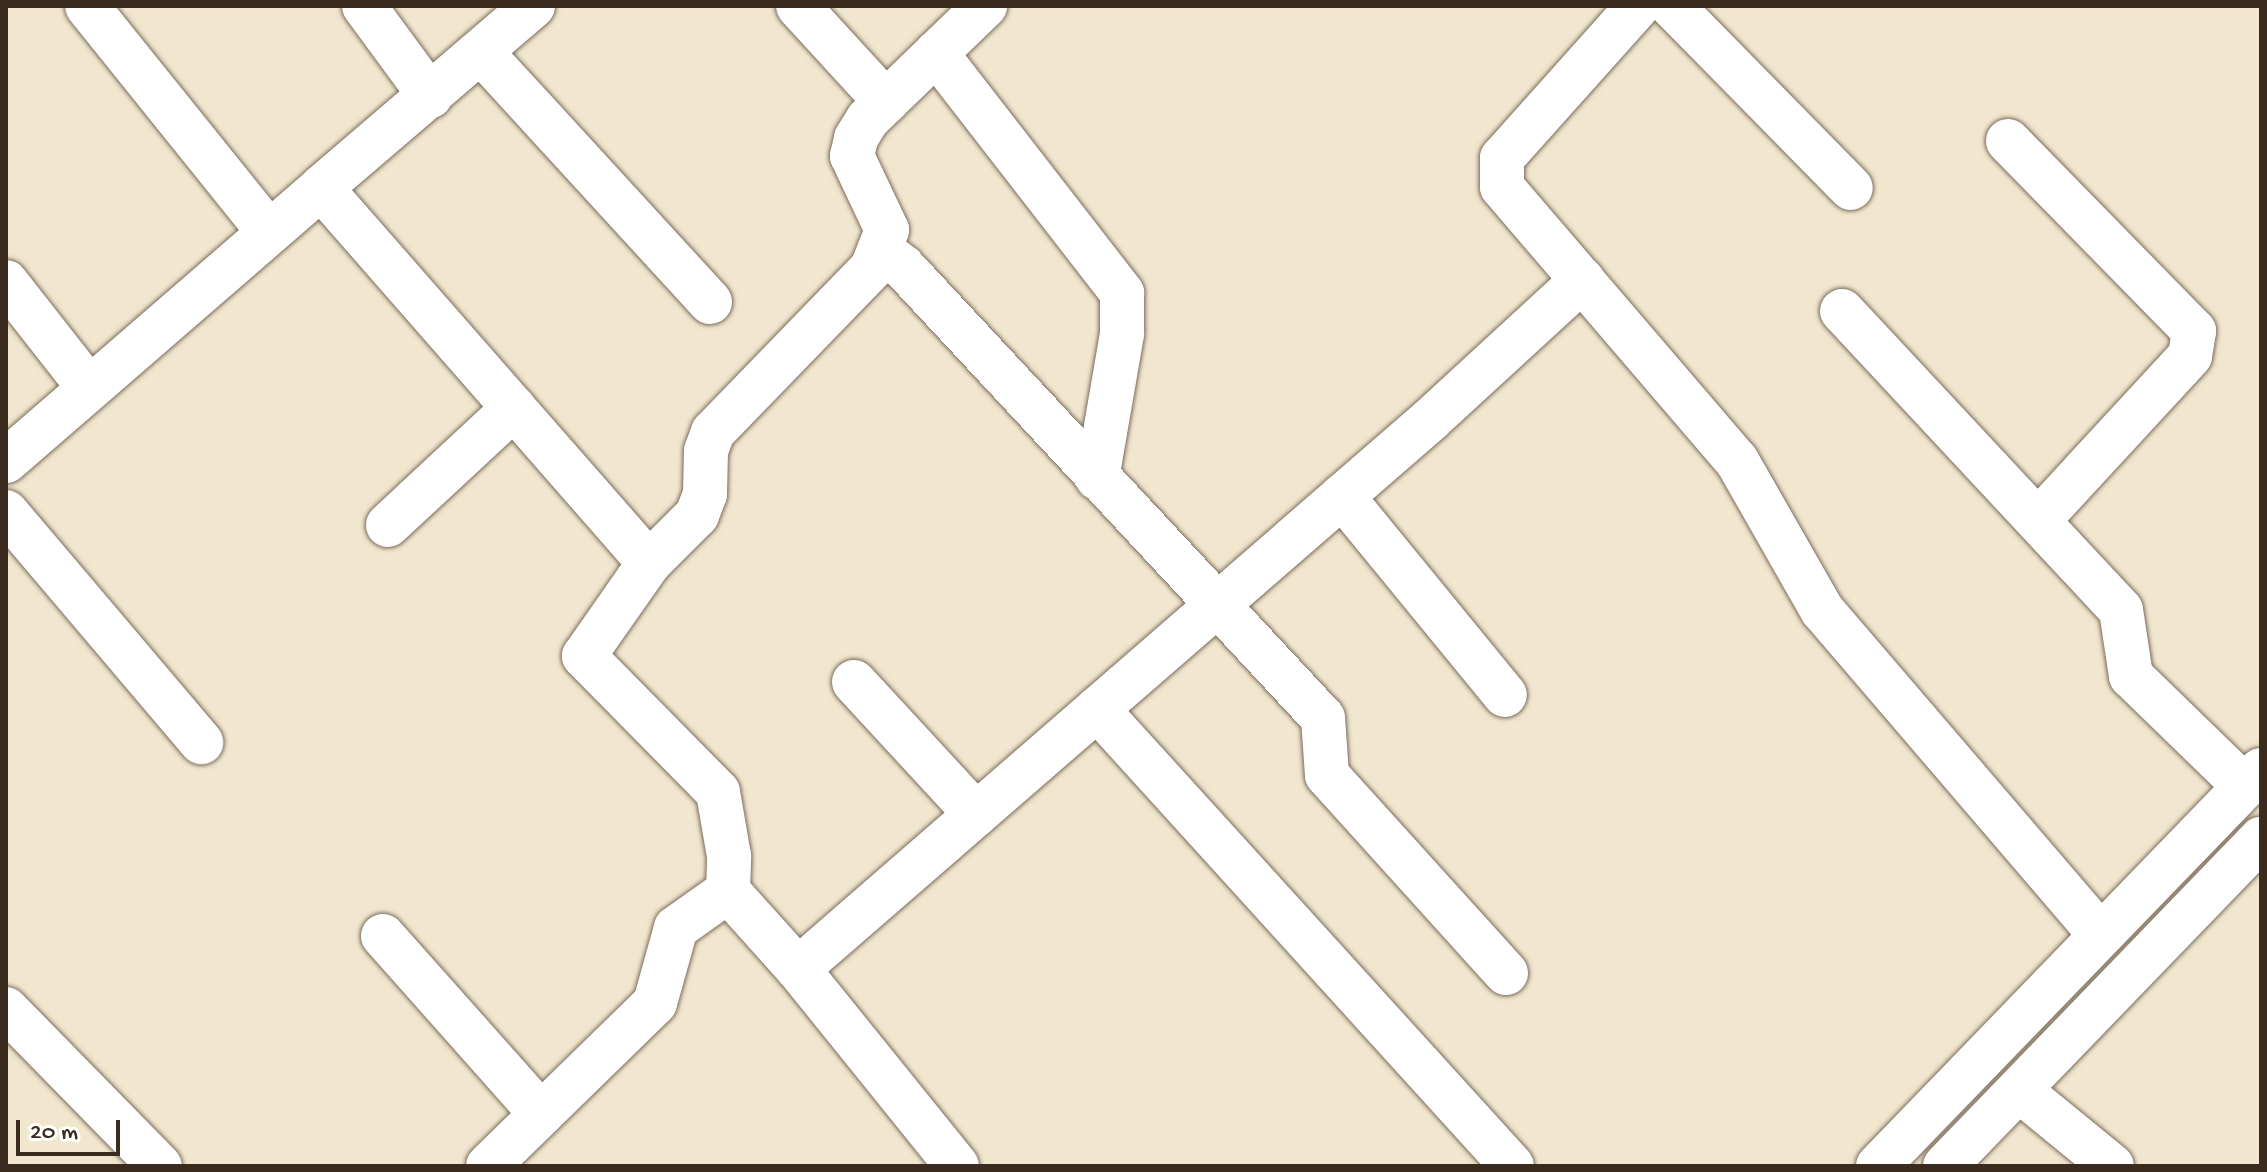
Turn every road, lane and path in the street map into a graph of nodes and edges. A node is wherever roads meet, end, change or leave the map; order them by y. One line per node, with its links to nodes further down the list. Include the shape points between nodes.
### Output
1 (87, 6): 15 (main road)
2 (364, 6): 10 (main road)
3 (533, 6): 8 (main road)
4 (798, 6): 11 (main road)
5 (985, 6): 9 (main road)
6 (1638, 6): 17 (main road, via 1502,158 1502,187)
7 (1672, 6): 14 (main road)
8 (481, 52): 10 (main road); 19 (main road)
9 (936, 53): 11 (main road); 24 (main road, via 1122,293 1122,334)
10 (430, 96): 13 (main road)
11 (886, 102): 16 (main road, via 856,138 852,156 887,230)
12 (2008, 141): 27 (main road, via 2194,331 2190,356)
13 (321, 188): 15 (main road); 22 (main road)
14 (1851, 188)
15 (269, 232): 21 (main road)
16 (882, 251): 24 (main road, via 903,267); 29 (main road, via 872,268 713,432 697,515)
17 (1582, 280): 25 (main road); 39 (main road, via 1737,461 1822,610)
18 (6, 282): 21 (main road)
19 (710, 302)
20 (1842, 311): 27 (main road)
21 (89, 388): 23 (main road)
22 (514, 408): 28 (main road); 29 (main road)
23 (6, 461)
24 (1097, 478): 30 (main road)
25 (1342, 496): 30 (main road); 32 (main road)
26 (6, 512): 34 (main road)
27 (2038, 521): 35 (main road, via 2121,610 2131,676)
28 (388, 525)
29 (649, 563): 38 (main road, via 584,656 718,792 726,829)
30 (1216, 607): 33 (main road); 42 (main road, via 1323,718 1323,759 1337,788)
31 (854, 682): 36 (main road)
32 (1505, 695)
33 (1097, 709): 36 (main road); 49 (main road)
34 (201, 742)
35 (2253, 779): 39 (main road)
36 (976, 814): 41 (main road)
37 (2261, 839): 44 (main road)
38 (728, 891): 41 (main road); 45 (main road, via 676,928 655,1003)
39 (2101, 935): 50 (main road)
40 (383, 936): 45 (main road)
41 (798, 969): 48 (main road)
42 (1506, 973)
43 (6, 1009): 46 (main road)
44 (2019, 1090): 51 (main road); 52 (main road)
45 (541, 1114): 47 (main road)
46 (160, 1166)
47 (488, 1166)
48 (957, 1166)
49 (1512, 1166)
50 (1878, 1166)
51 (1945, 1166)
52 (2112, 1166)

